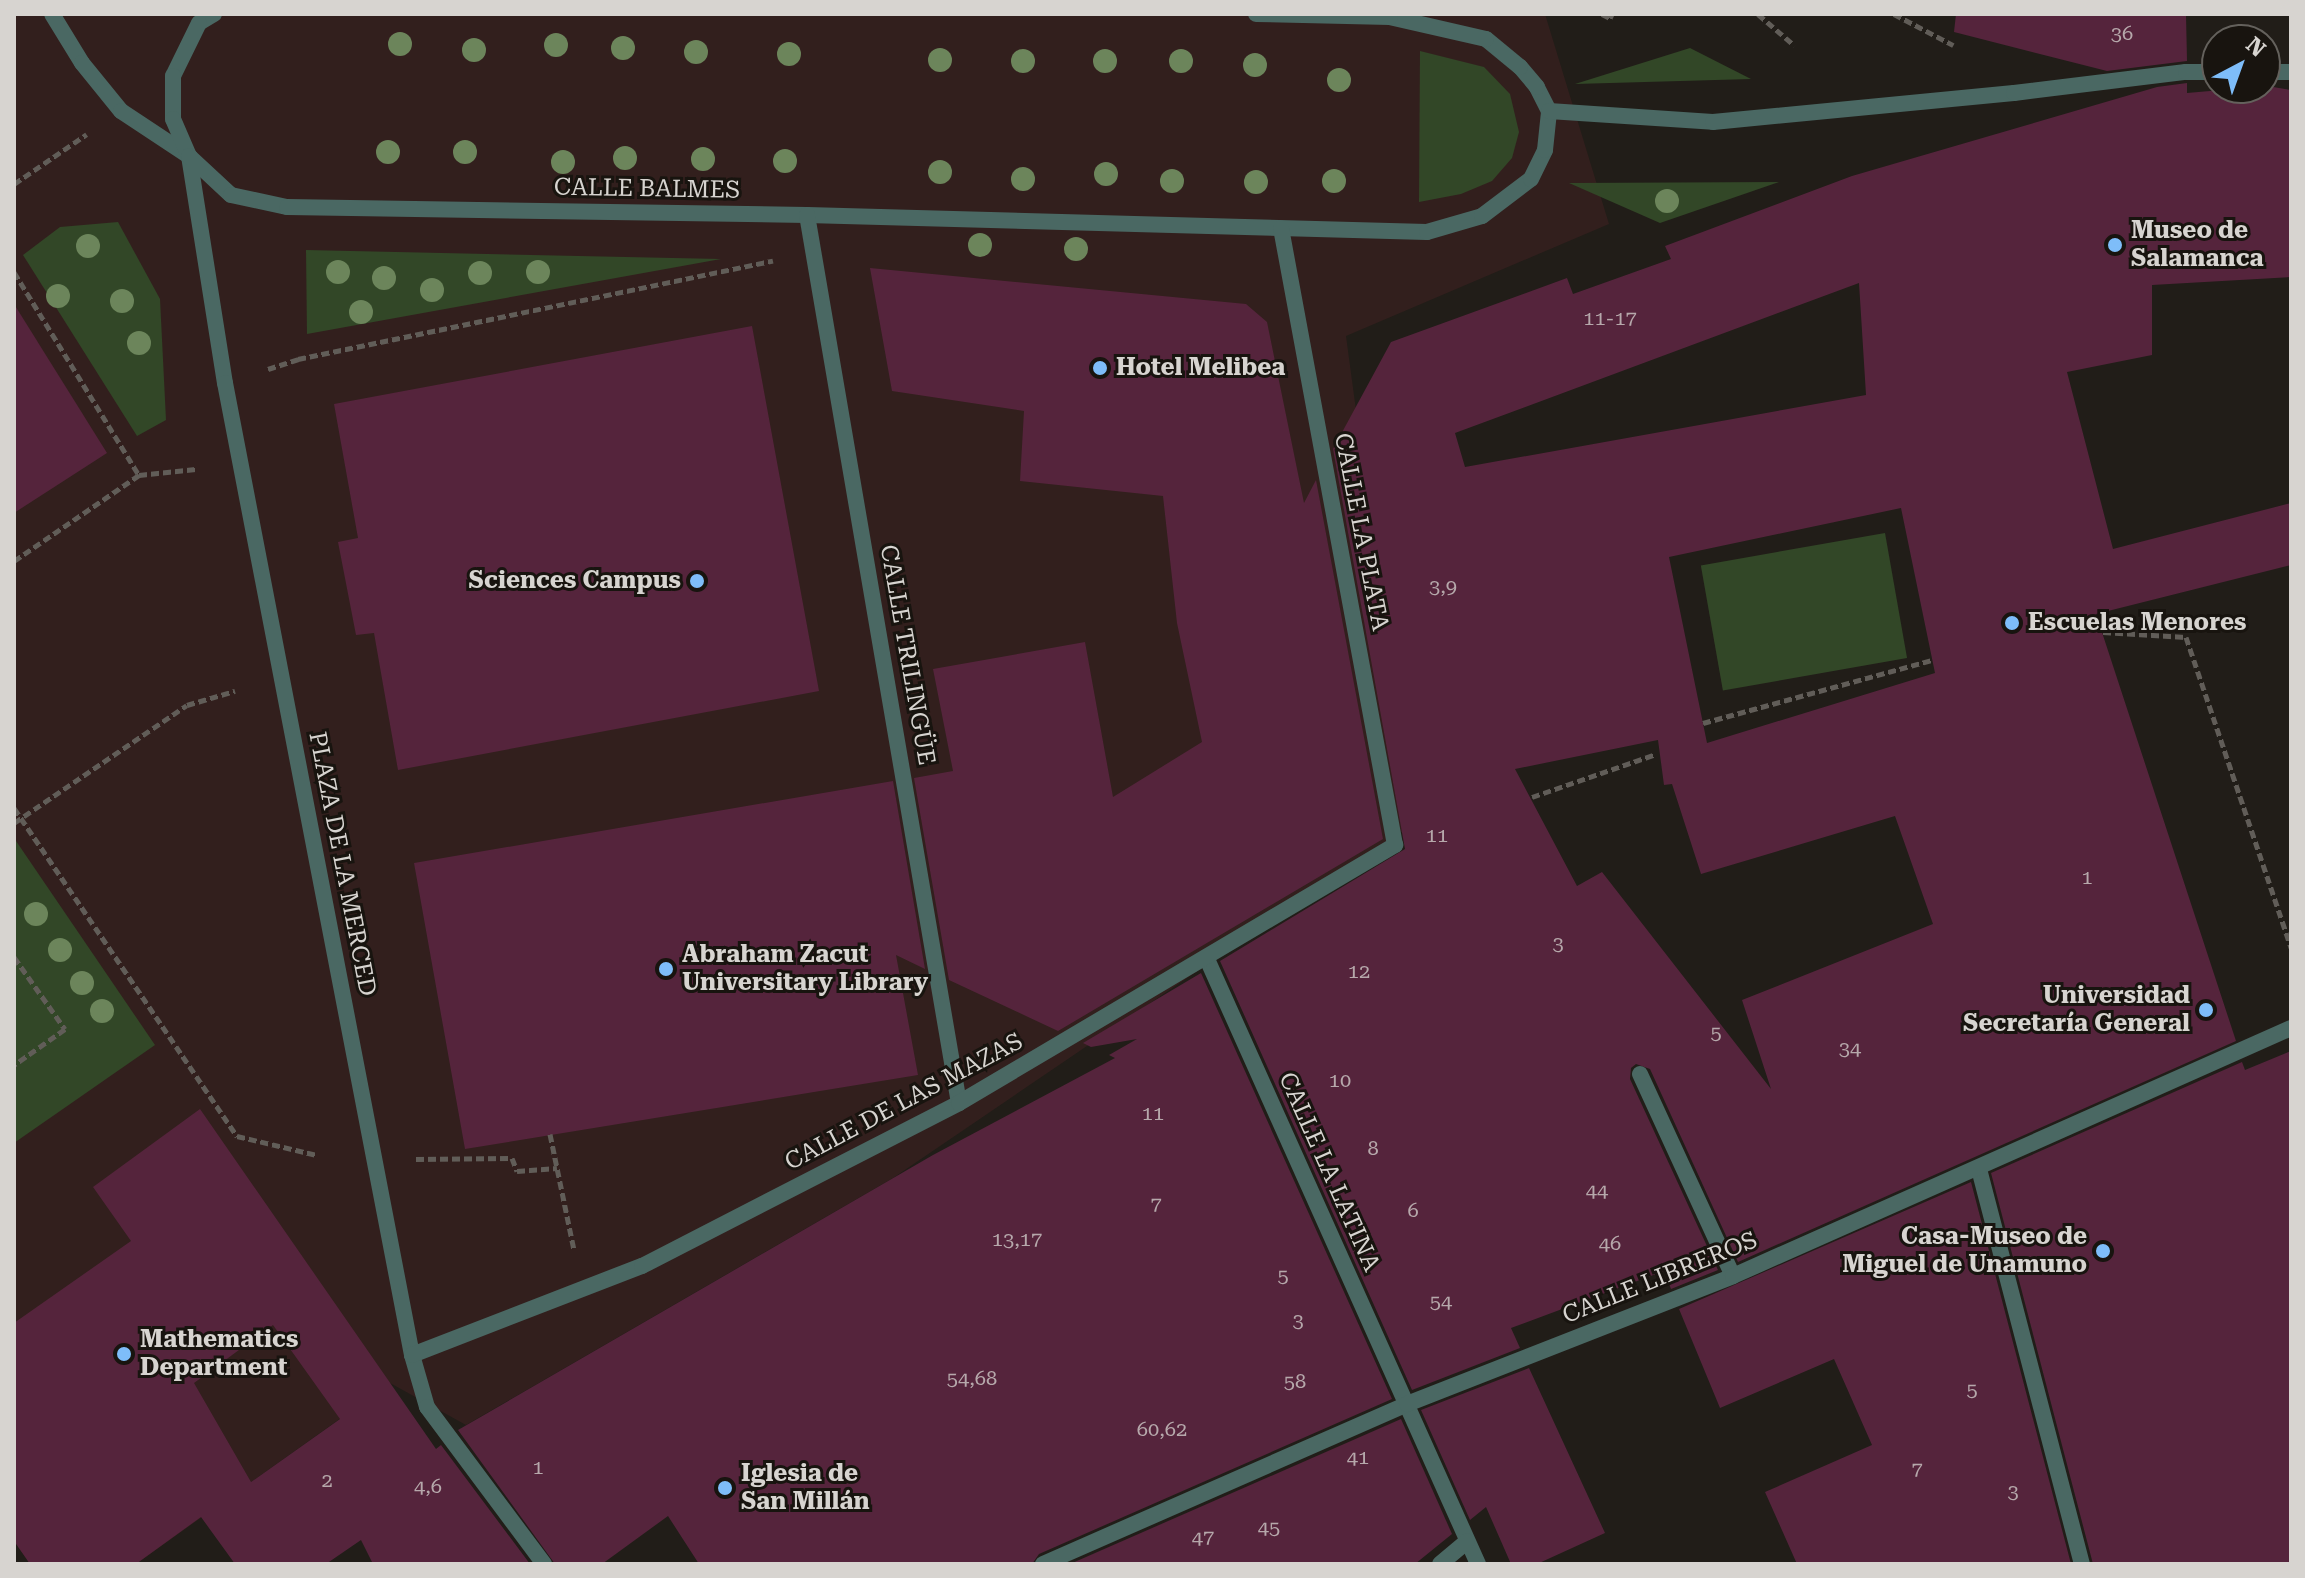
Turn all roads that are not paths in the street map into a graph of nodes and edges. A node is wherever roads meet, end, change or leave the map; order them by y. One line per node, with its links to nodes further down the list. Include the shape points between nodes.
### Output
1 (52, 14): 8 (street, via 121,111)
2 (1256, 14): 3 (street)
3 (1313, 15): 4 (street)
4 (1390, 16): 7 (street, via 1486,39 1520,67)
5 (202, 17): 8 (street, CALLE BALMES, via 173,76 173,119)
6 (2201, 72): 7 (street, via 1713,122)
7 (1549, 111): 10 (street, CALLE BALMES, via 1545,150 1531,179 1482,216 1427,232)
8 (189, 156): 9 (street, CALLE BALMES, via 231,195 287,207); 18 (street, PLAZA DE LA MERCED, via 225,383)
9 (807, 215): 10 (street, CALLE BALMES); 15 (street, CALLE TRILINGÜE)
10 (1281, 228): 11 (street, CALLE LA PLATA)
11 (1395, 845): 12 (street, CALLE DE LAS MAZAS)
12 (1207, 959): 15 (street, CALLE DE LAS MAZAS); 19 (street, CALLE LA LATINA)
13 (2291, 1028): 16 (street, CALLE LIBREROS)
14 (1640, 1074): 17 (street)
15 (959, 1103): 18 (street, CALLE DE LAS MAZAS, via 642,1266)
16 (1979, 1169): 17 (street, CALLE LIBREROS); 25 (street)
17 (1733, 1276): 19 (street, CALLE LIBREROS)
18 (412, 1355): 21 (street, PLAZA DE LA MERCED, via 427,1407)
19 (1407, 1404): 20 (street, CALLE LA LATINA); 22 (street, CALLE LIBREROS)
20 (1467, 1541): 23 (street); 24 (street, CALLE LA LATINA)
21 (544, 1564)
22 (1043, 1564)
23 (1440, 1564)
24 (1478, 1564)
25 (2082, 1564)

